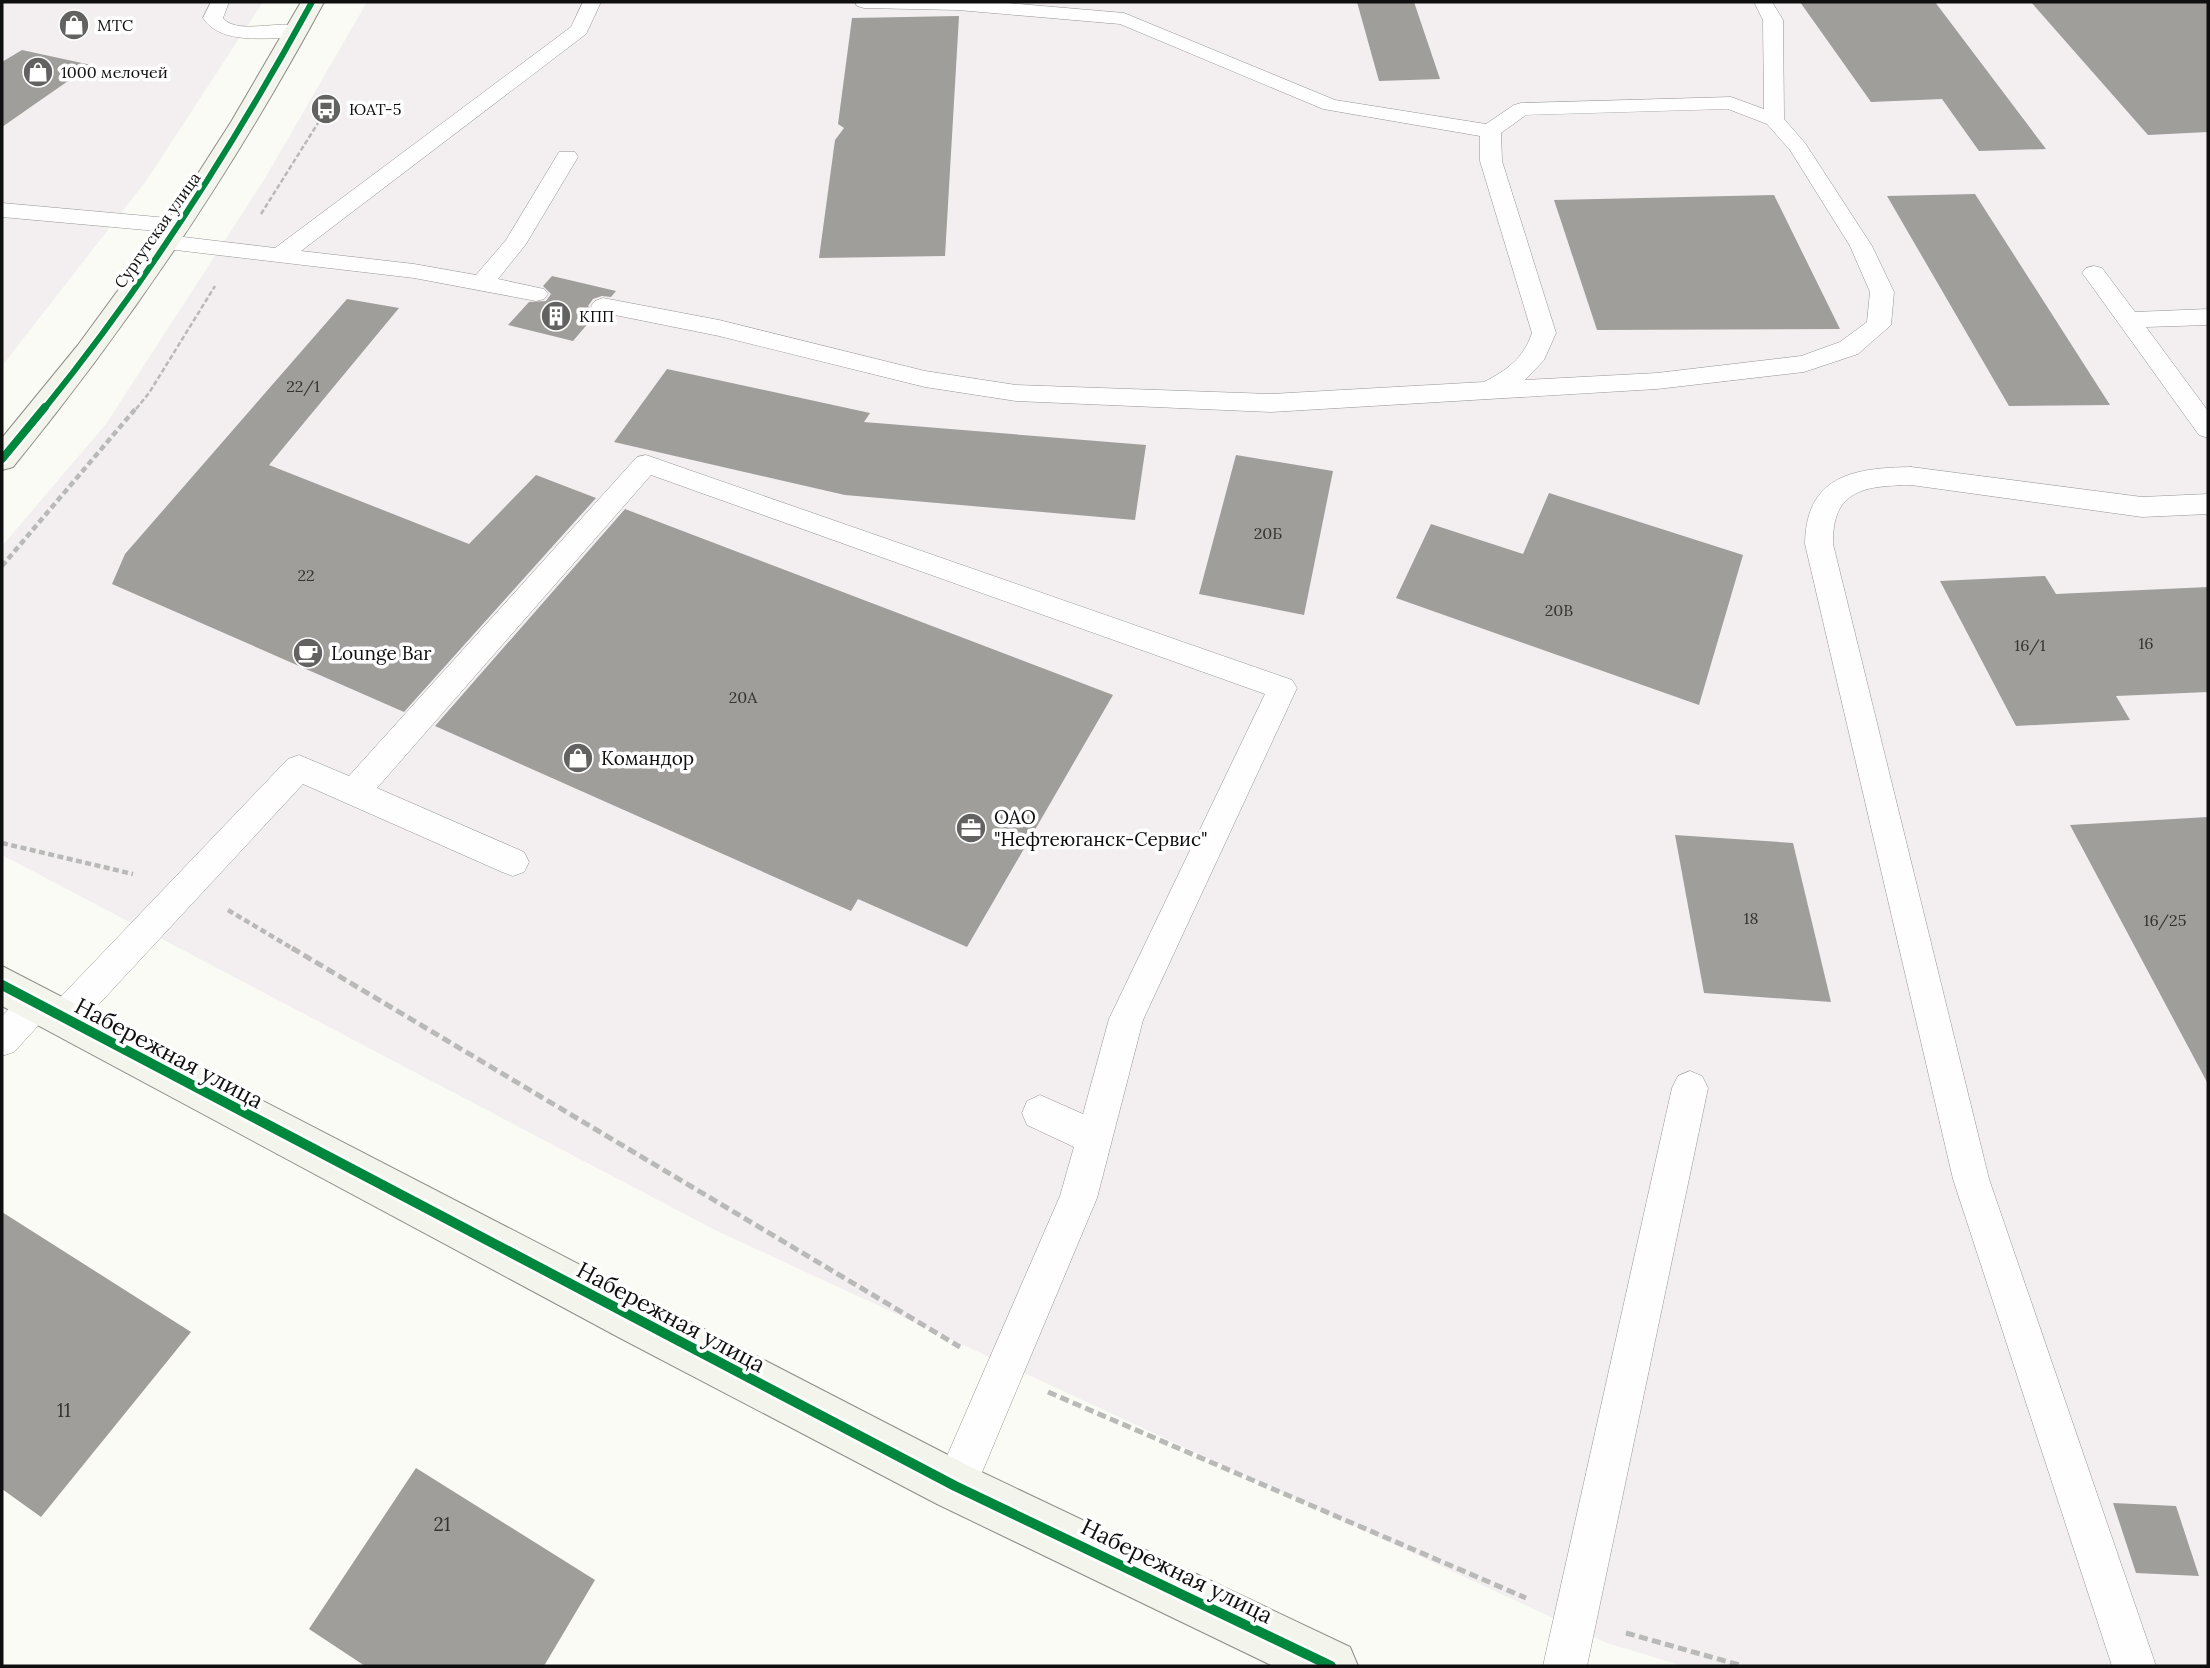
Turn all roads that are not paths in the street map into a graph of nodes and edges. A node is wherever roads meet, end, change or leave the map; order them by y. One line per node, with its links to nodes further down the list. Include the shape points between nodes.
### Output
1 (220, 2): 8 (lane, via 213,18 218,26 233,31)
2 (312, 2): 8 (street, Сургутская улица)
3 (592, 2): 14 (lane, via 579,30)
4 (864, 2): 7 (lane, via 958,4)
5 (1090, 2): 7 (lane)
6 (1763, 2): 9 (lane, via 1773,20)
7 (1124, 19): 10 (lane, via 1330,105)
8 (296, 32): 13 (street, Сургутская улица, via 253,110)
9 (1774, 120): 10 (lane, via 1731,103 1521,109); 21 (lane, via 1798,147 1861,246 1882,292 1879,325 1849,348 1804,365 1657,381)
10 (1490, 131): 21 (lane, via 1491,161 1544,333 1539,352 1522,372)
11 (567, 157): 16 (lane, via 515,244)
12 (2, 210): 13 (lane)
13 (173, 234): 14 (lane); 23 (street, Сургутская улица, via 59,392)
14 (280, 255): 16 (lane)
15 (2094, 273): 20 (lane)
16 (482, 284): 17 (lane)
17 (536, 294)
18 (603, 306): 21 (lane, via 719,328 925,379 1016,393 1271,403)
19 (2208, 317): 20 (lane)
20 (2128, 320): 22 (lane)
21 (1488, 391)
22 (2208, 429)
23 (2, 459)
24 (2208, 504): 35 (lane, via 2142,507 1911,476 1870,477 1829,500 1819,523 1819,544 1970,1179)
25 (354, 792): 26 (lane); 27 (lane, via 299,768 188,886); 31 (lane, via 646,464 1282,688 1126,1019)
26 (513, 862)
27 (34, 1002): 28 (lane); 32 (street, Набережная улица)
28 (2, 1040)
29 (1690, 1088): 34 (lane)
30 (1040, 1114): 31 (lane)
31 (1095, 1138): 32 (lane, via 1078,1198)
32 (955, 1486): 33 (street, Набережная улица)
33 (1331, 1666)
34 (1565, 1666)
35 (2134, 1666)

